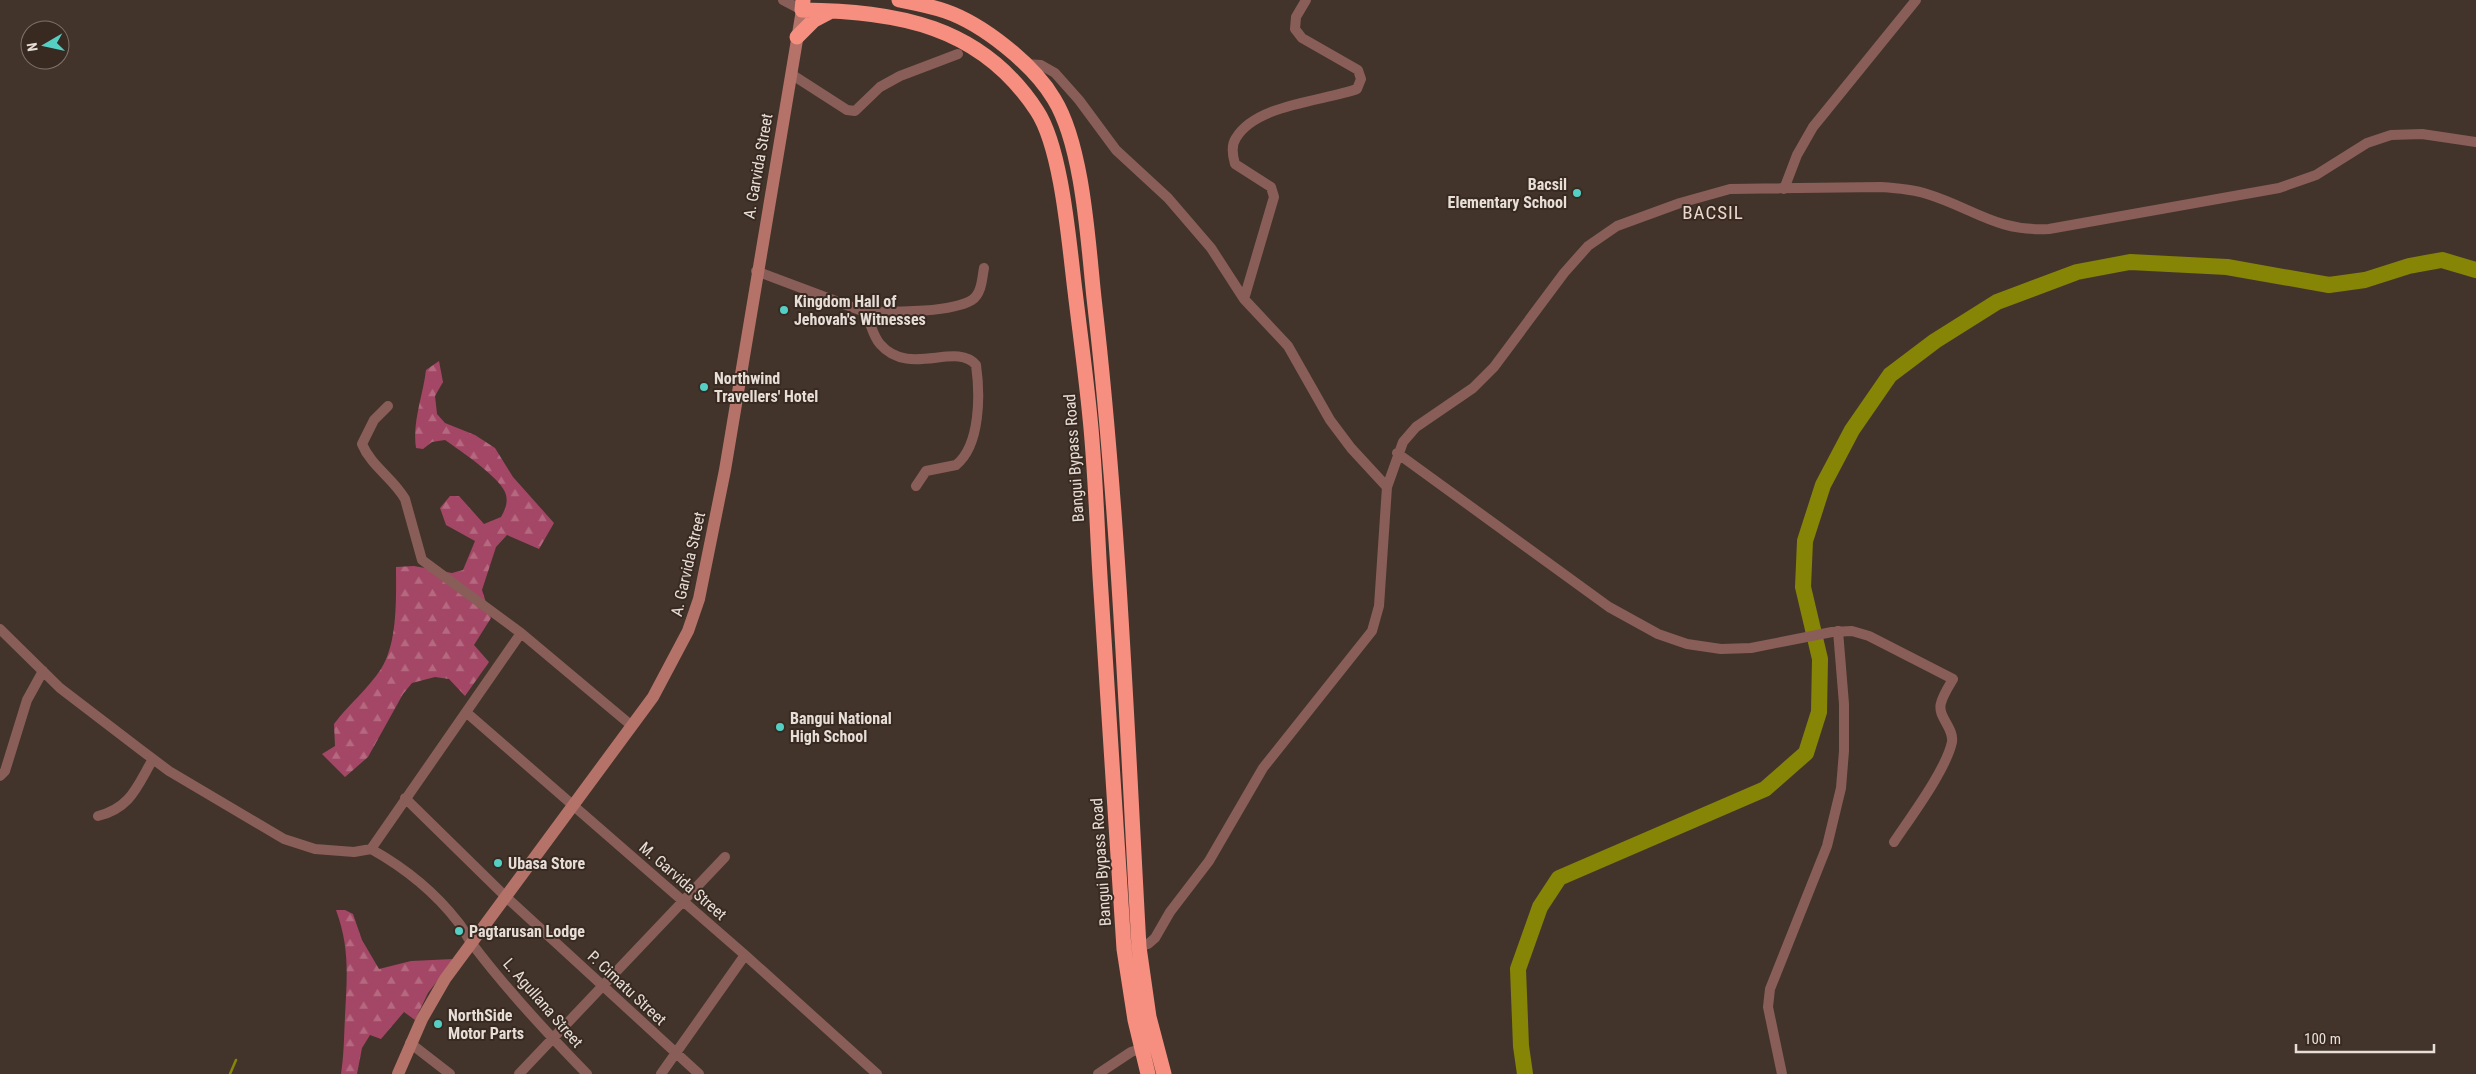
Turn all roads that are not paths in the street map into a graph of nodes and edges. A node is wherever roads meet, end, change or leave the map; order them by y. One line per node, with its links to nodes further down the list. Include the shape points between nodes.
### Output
1 (784, 0): 5 (street)
2 (901, 0): 7 (highway); 10 (highway, Bangui Bypass Road, via 946,11 970,22)
3 (1306, 0): 16 (street, via 1296,17 1295,29 1302,38 1358,70 1361,79 1357,89 1297,102 1246,126 1235,139 1235,164 1271,187 1274,197)
4 (1916, 0): 13 (street, via 1813,127 1797,155)
5 (802, 5): 6 (highway, Bangui Bypass Road); 8 (main road, A. Garvida Street)
6 (834, 10): 7 (highway, Bangui Bypass Road); 8 (highway, via 814,20)
7 (899, 19): 40 (highway, Bangui Bypass Road, via 939,29 962,39 1008,75 1038,113 1056,162 1090,420)
8 (797, 37): 11 (main road, A. Garvida Street)
9 (958, 54): 11 (street, via 880,86 855,111 847,110)
10 (1025, 64): 16 (street, via 1048,68 1065,84 1116,150 1168,198 1211,248); 39 (highway, Bangui Bypass Road, via 1055,100 1068,127 1086,227 1108,416)
11 (790, 74): 15 (main road, A. Garvida Street)
12 (2476, 142): 13 (street, via 2422,134 2391,135 2367,143 2316,175 2279,188 2048,229 2015,229 1928,194 1904,188)
13 (1784, 189): 19 (street, via 1724,190 1680,203 1600,235 1564,273 1494,367 1463,396 1416,428)
14 (984, 268): 17 (street, via 980,288 972,300 904,312)
15 (756, 271): 17 (street); 27 (main road, A. Garvida Street, via 725,470 699,599 688,631 665,677)
16 (1244, 299): 21 (street, via 1288,346 1330,420)
17 (865, 312): 20 (street, via 880,344 894,356 912,360 948,356 966,358 976,365 979,402 969,446 956,465 926,471)
18 (388, 406): 24 (street, via 374,420 362,444 405,499 422,560)
19 (1397, 453): 21 (street); 23 (street, via 1608,607 1658,634 1687,644 1721,649 1751,648)
20 (916, 486)
21 (1387, 487): 39 (street, via 1380,606 1372,631 1263,768 1209,861 1175,905 1155,938)
22 (0, 629): 25 (street)
23 (1835, 632): 33 (street, via 1852,631 1869,636 1953,679 1940,708 1952,732 1951,745 1920,805); 57 (street, via 1844,713 1842,788 1827,846 1770,989 1768,1007)
24 (521, 633): 26 (street); 27 (street)
25 (43, 671): 28 (street, via 88,711); 29 (street, via 27,700 5,772)
26 (467, 713): 30 (street); 31 (street, M. Garvida Street)
27 (632, 726): 31 (main road, A. Garvida Street)
28 (153, 759): 32 (street, via 128,801); 34 (street, via 284,839 316,849 354,852)
29 (0, 776)
30 (405, 798): 34 (street); 36 (street, P. Cimatu Street)
31 (573, 805): 36 (main road, A. Garvida Street); 37 (street, M. Garvida Street)
32 (98, 816)
33 (1894, 842)
34 (371, 849): 38 (street, L. Agullana Street, via 415,876 458,921)
35 (725, 857): 37 (street)
36 (506, 897): 38 (main road, A. Garvida Street); 42 (street, P. Cimatu Street)
37 (682, 900): 41 (street, M. Garvida Street); 42 (street)
38 (472, 943): 43 (street, L. Agullana Street); 44 (main road, A. Garvida Street, via 433,998)
39 (1139, 947): 40 (street); 45 (highway, Bangui Bypass Road)
40 (1124, 949): 45 (highway, Bangui Bypass Road)
41 (745, 955): 46 (street); 53 (street, M. Garvida Street)
42 (603, 985): 43 (street); 46 (street, P. Cimatu Street)
43 (552, 1038): 49 (street); 50 (street, L. Agullana Street)
44 (410, 1043): 47 (main road, A. Garvida Street); 48 (street)
45 (1149, 1047): 54 (street, via 1124,1056); 55 (highway, Bangui Bypass Road); 56 (highway, Bangui Bypass Road)
46 (675, 1054): 51 (street); 52 (street, P. Cimatu Street)
47 (398, 1074)
48 (450, 1074)
49 (519, 1074)
50 (587, 1074)
51 (660, 1074)
52 (699, 1074)
53 (877, 1074)
54 (1098, 1074)
55 (1148, 1074)
56 (1164, 1074)
57 (1782, 1074)

